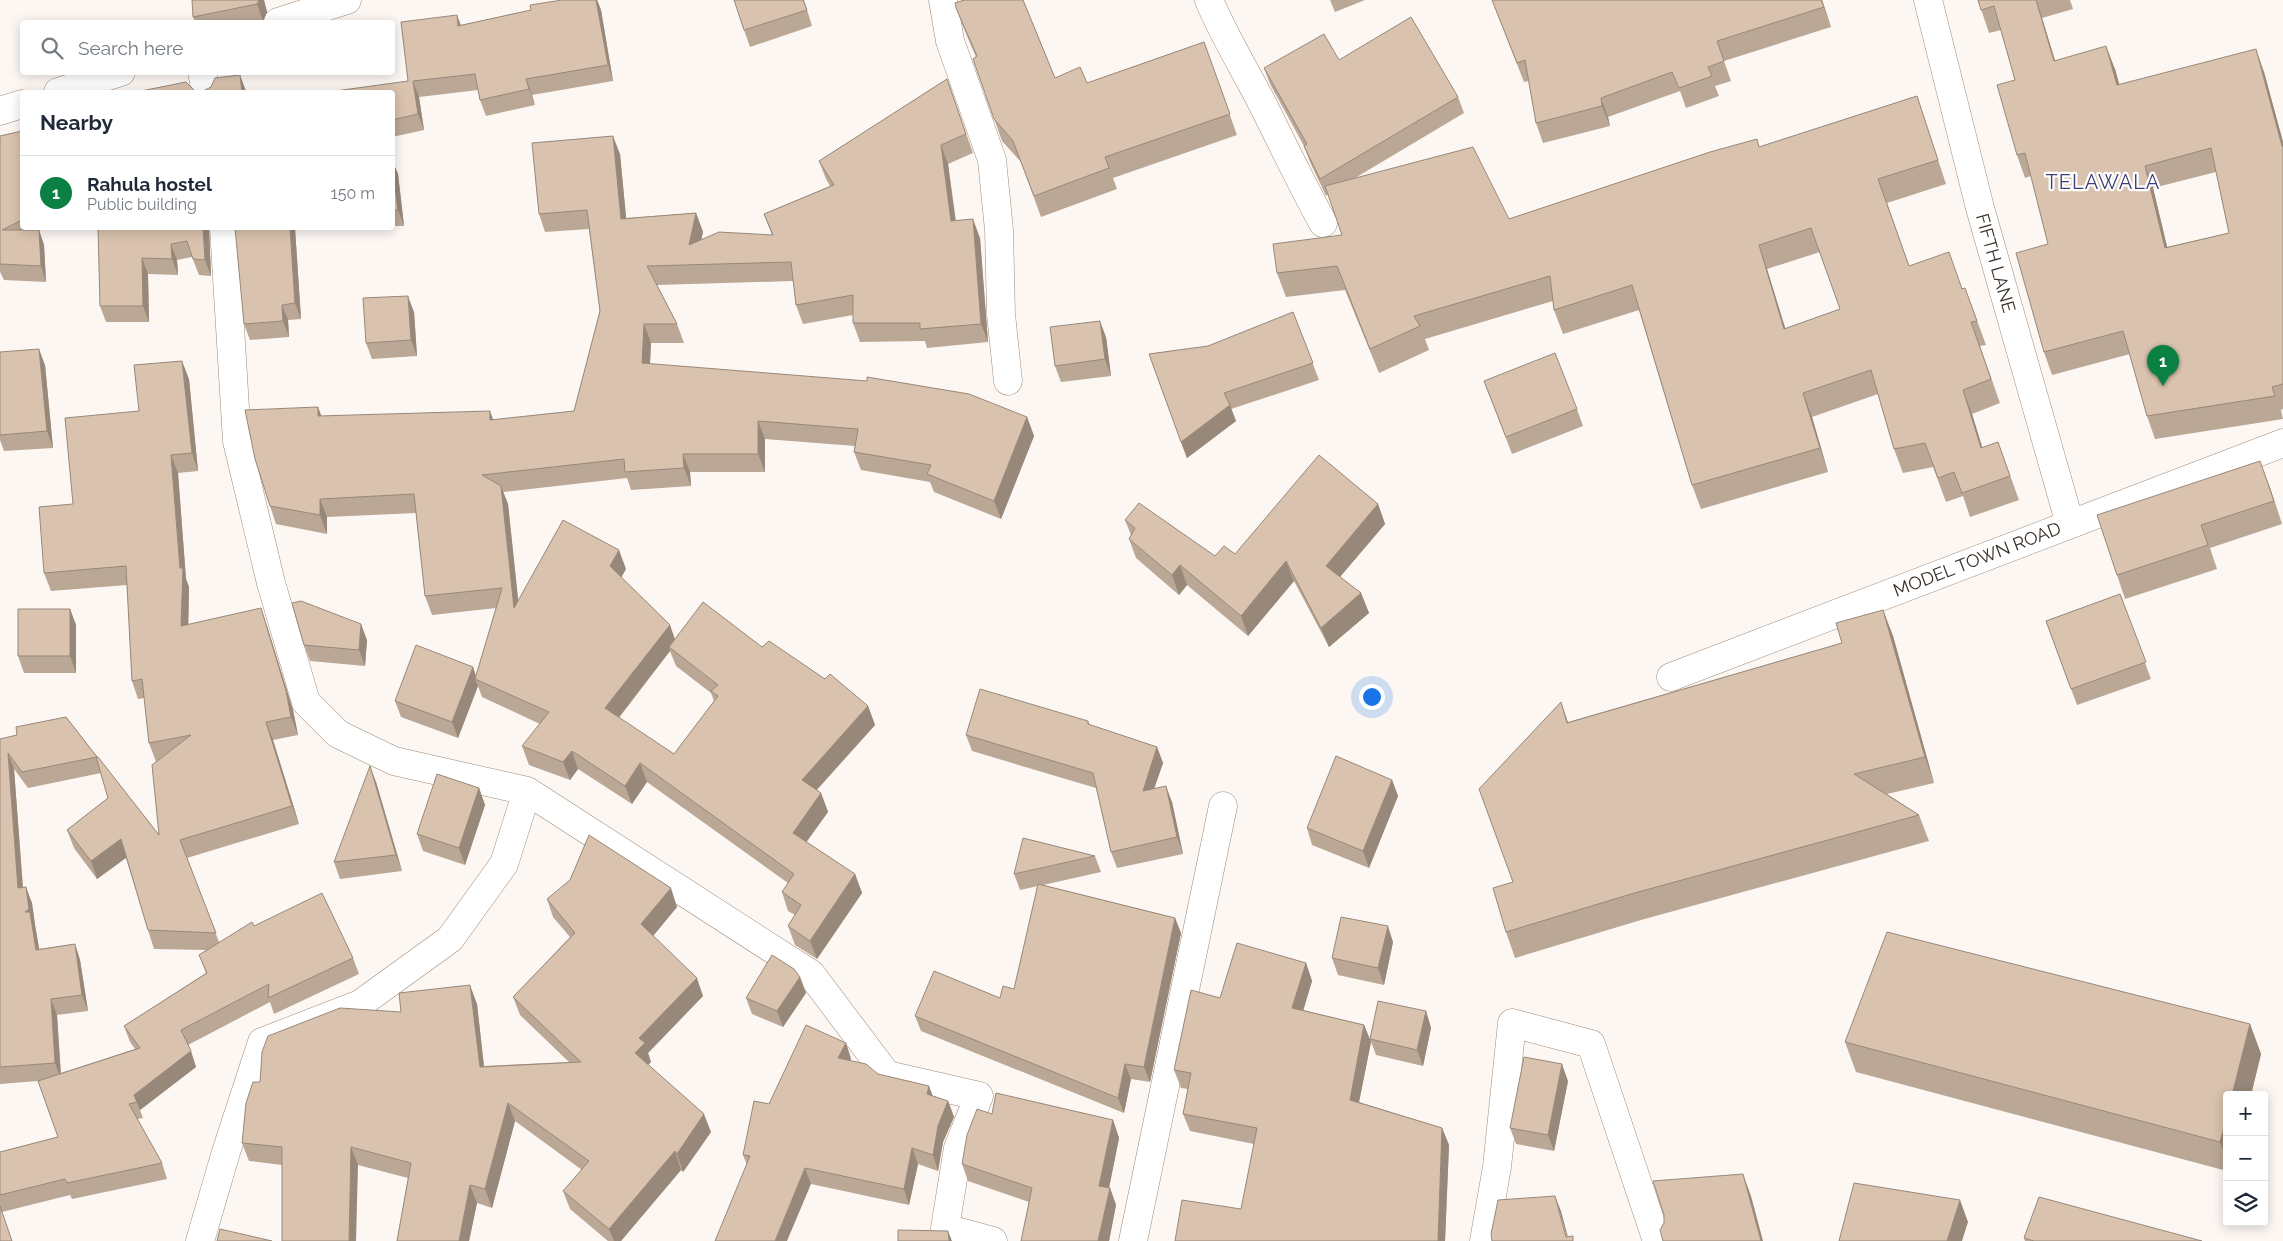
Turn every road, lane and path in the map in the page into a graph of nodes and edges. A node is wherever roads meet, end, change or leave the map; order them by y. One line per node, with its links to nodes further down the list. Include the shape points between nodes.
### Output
1 (347, 0): 5 (street)
2 (943, 0): 14 (street, via 950,41 992,160 1000,230 1001,314)
3 (1209, 0): 12 (street, via 1222,33)
4 (1928, 0): 16 (street, FIFTH LANE, via 1980,208)
5 (284, 20)
6 (112, 75): 8 (street)
7 (203, 75): 9 (street)
8 (64, 90)
9 (206, 90)
10 (20, 105): 11 (street)
11 (0, 111)
12 (1323, 223)
13 (224, 230): 18 (street, via 237,441 271,583 306,702 338,734 394,761)
14 (1008, 381)
15 (2283, 443): 16 (street, MODEL TOWN ROAD)
16 (2070, 524): 17 (street, MODEL TOWN ROAD)
17 (1671, 677)
18 (527, 791): 20 (street, via 504,864 450,939 360,1004 262,1042); 21 (street, via 811,974 887,1075 979,1096 958,1148 945,1228)
19 (1223, 806): 22 (street)
20 (200, 1241)
21 (993, 1241)
22 (1132, 1241)
23 (1484, 1241): 24 (street, via 1497,1167 1512,1023 1591,1044)
24 (1657, 1241)

